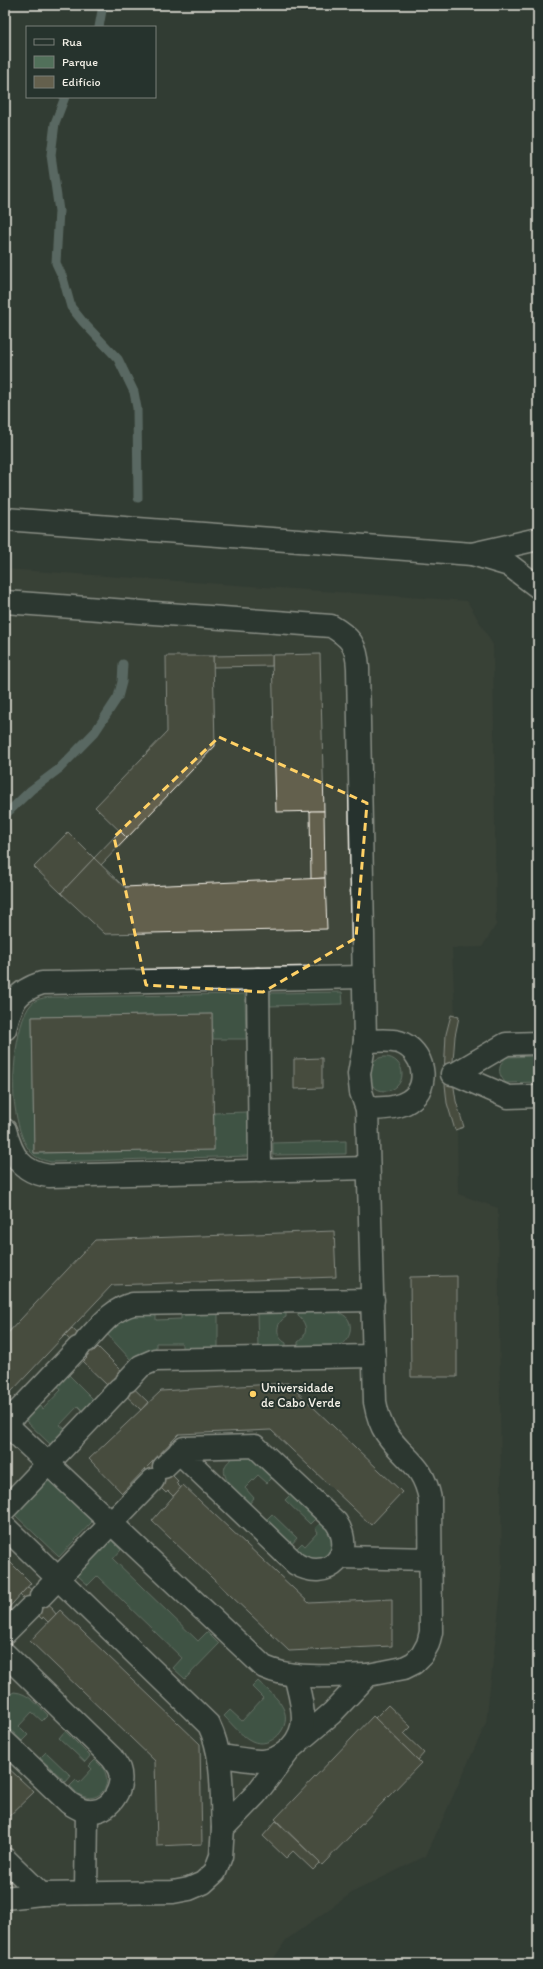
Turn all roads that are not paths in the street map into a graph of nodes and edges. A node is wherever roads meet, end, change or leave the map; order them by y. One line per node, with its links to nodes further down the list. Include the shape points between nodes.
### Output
1 (5, 519): 3 (street)
2 (538, 539): 3 (street)
3 (472, 554): 4 (street, via 509,565)
4 (538, 587)
5 (5, 602): 6 (street, via 331,626 345,634 354,645 358,658)
6 (364, 977): 7 (street); 9 (street)
7 (258, 979): 8 (street, via 42,983 27,988 17,997); 16 (street)
8 (5, 1029)
9 (365, 1041): 11 (street, via 399,1042 416,1054 421,1064); 13 (street, via 359,1074 361,1092)
10 (538, 1043): 11 (street, via 506,1044)
11 (444, 1074): 12 (street, via 508,1097); 13 (street, via 421,1084 417,1093 401,1106)
12 (538, 1096)
13 (367, 1109): 15 (street)
14 (5, 1130): 16 (street, via 17,1160 36,1174 68,1177)
15 (368, 1168): 16 (street); 17 (street)
16 (260, 1171)
17 (373, 1300): 18 (street); 19 (street, via 122,1306)
18 (374, 1356): 20 (street, via 155,1360 141,1366); 26 (street, via 378,1418 395,1445 419,1470 428,1489)
19 (6, 1425): 20 (street)
20 (49, 1463): 22 (street); 23 (street)
21 (165, 1466): 23 (street); 25 (street, via 306,1570 319,1571 331,1567); 25 (street, via 184,1448 255,1446 336,1522 342,1532 344,1545)
22 (5, 1509)
23 (111, 1523): 27 (street); 30 (street, via 264,1667 278,1673)
24 (5, 1527): 27 (street)
25 (340, 1557): 26 (street)
26 (431, 1559): 31 (street, via 431,1632 428,1644 414,1663 404,1668)
27 (58, 1578): 28 (street); 34 (street, via 209,1725 216,1738)
28 (5, 1633)
29 (5, 1654): 35 (street, via 112,1758 119,1769 120,1782 116,1796 106,1806 94,1811)
30 (295, 1675): 31 (street); 33 (street, via 303,1717 301,1734)
31 (368, 1675): 33 (street, via 332,1713)
32 (5, 1742): 35 (street, via 69,1803 80,1810)
33 (292, 1748): 34 (street, via 279,1757 262,1761); 36 (street, via 256,1794)
34 (219, 1756): 36 (street)
35 (87, 1810): 38 (street)
36 (223, 1828): 38 (street, via 221,1856 215,1872 203,1883 173,1892)
37 (5, 1859): 39 (street)
38 (86, 1893): 39 (street)
39 (41, 1894): 40 (street)
40 (5, 1898)

